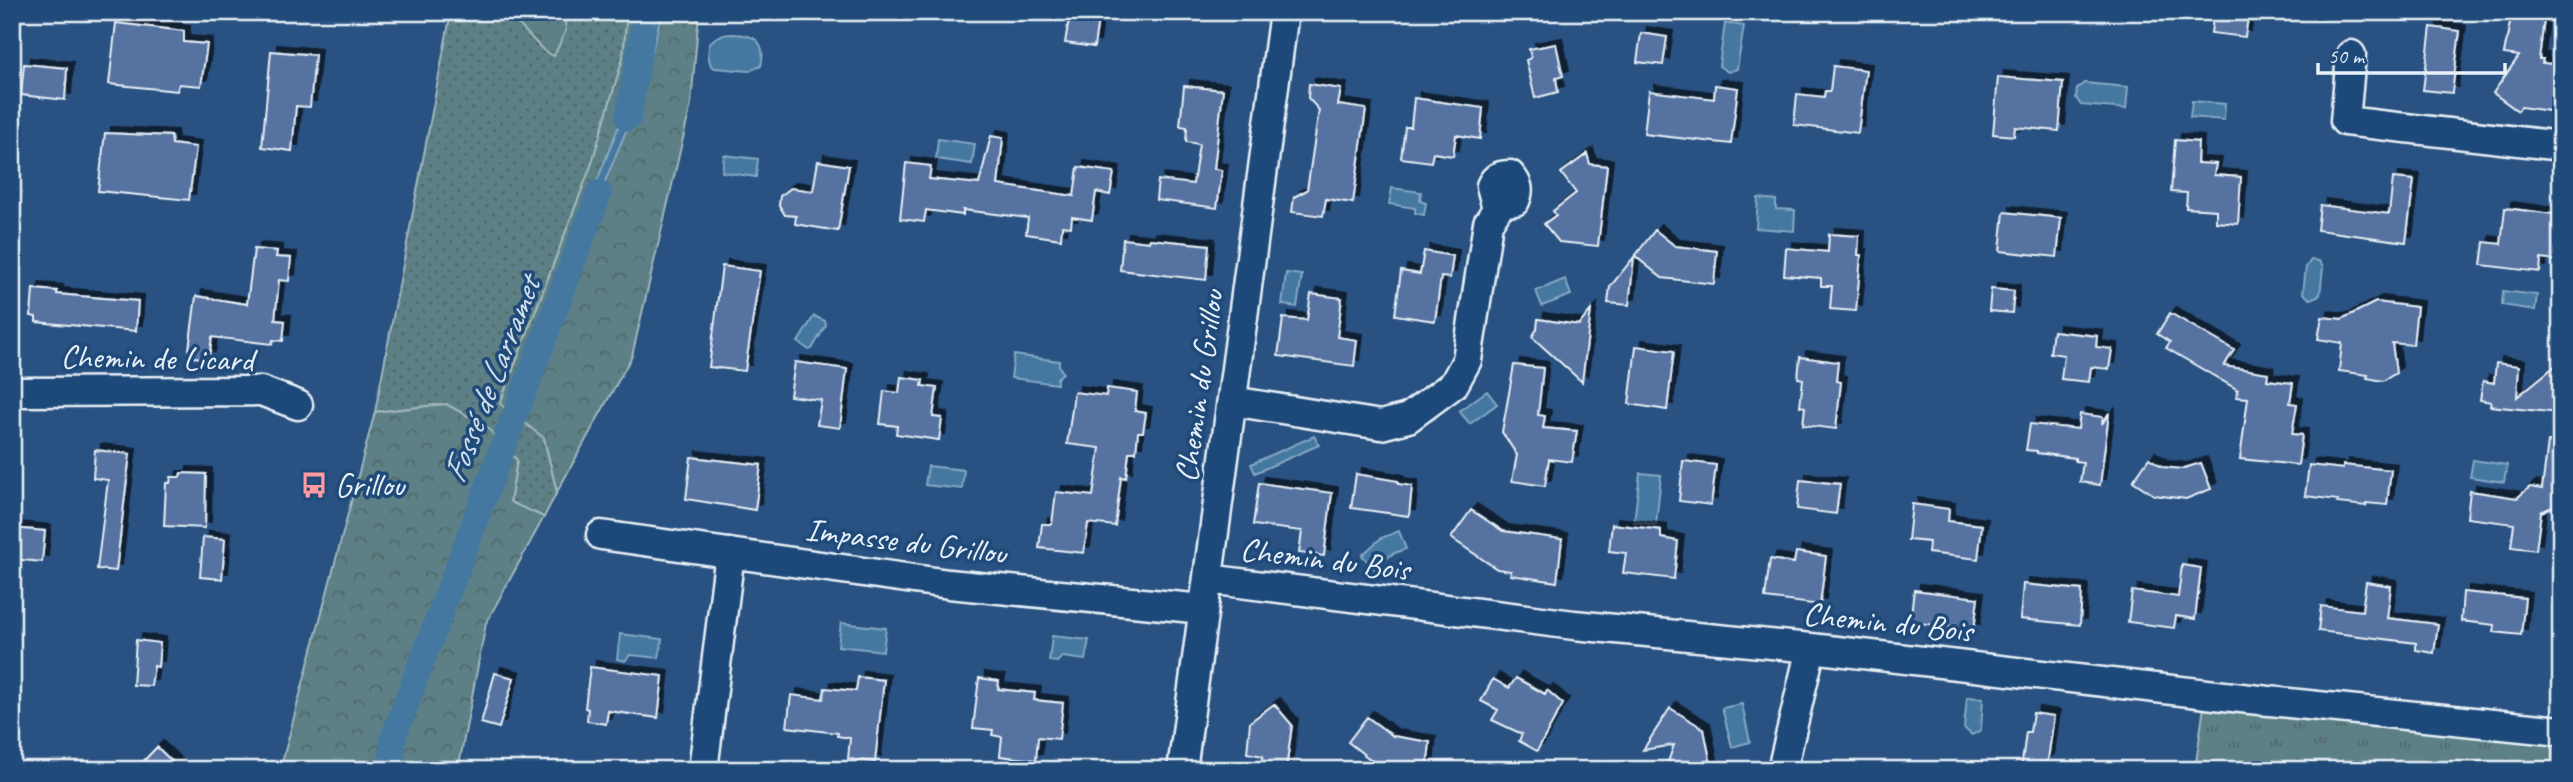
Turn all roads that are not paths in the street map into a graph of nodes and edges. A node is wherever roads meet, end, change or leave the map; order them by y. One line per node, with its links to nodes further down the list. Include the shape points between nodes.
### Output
1 (1284, 12): 6 (street, Chemin du Grillou)
2 (2351, 55): 3 (street, via 2345,121)
3 (2561, 146)
4 (1501, 204): 6 (street, via 1488,223 1467,360 1454,384 1408,418 1381,425)
5 (12, 392): 7 (street, Chemin de Licard, via 261,391)
6 (1232, 401): 10 (street, Chemin du Grillou)
7 (298, 405)
8 (601, 535): 9 (street, Impasse du Grillou)
9 (730, 553): 11 (street, Impasse du Grillou, via 949,584); 14 (street)
10 (1208, 579): 11 (street, Chemin du Grillou); 12 (street, Chemin du Bois, via 1574,625)
11 (1203, 609): 15 (street, Chemin du Grillou)
12 (1811, 648): 13 (street, Chemin du Bois); 16 (street)
13 (2561, 731)
14 (703, 770)
15 (1182, 770)
16 (1782, 770)

